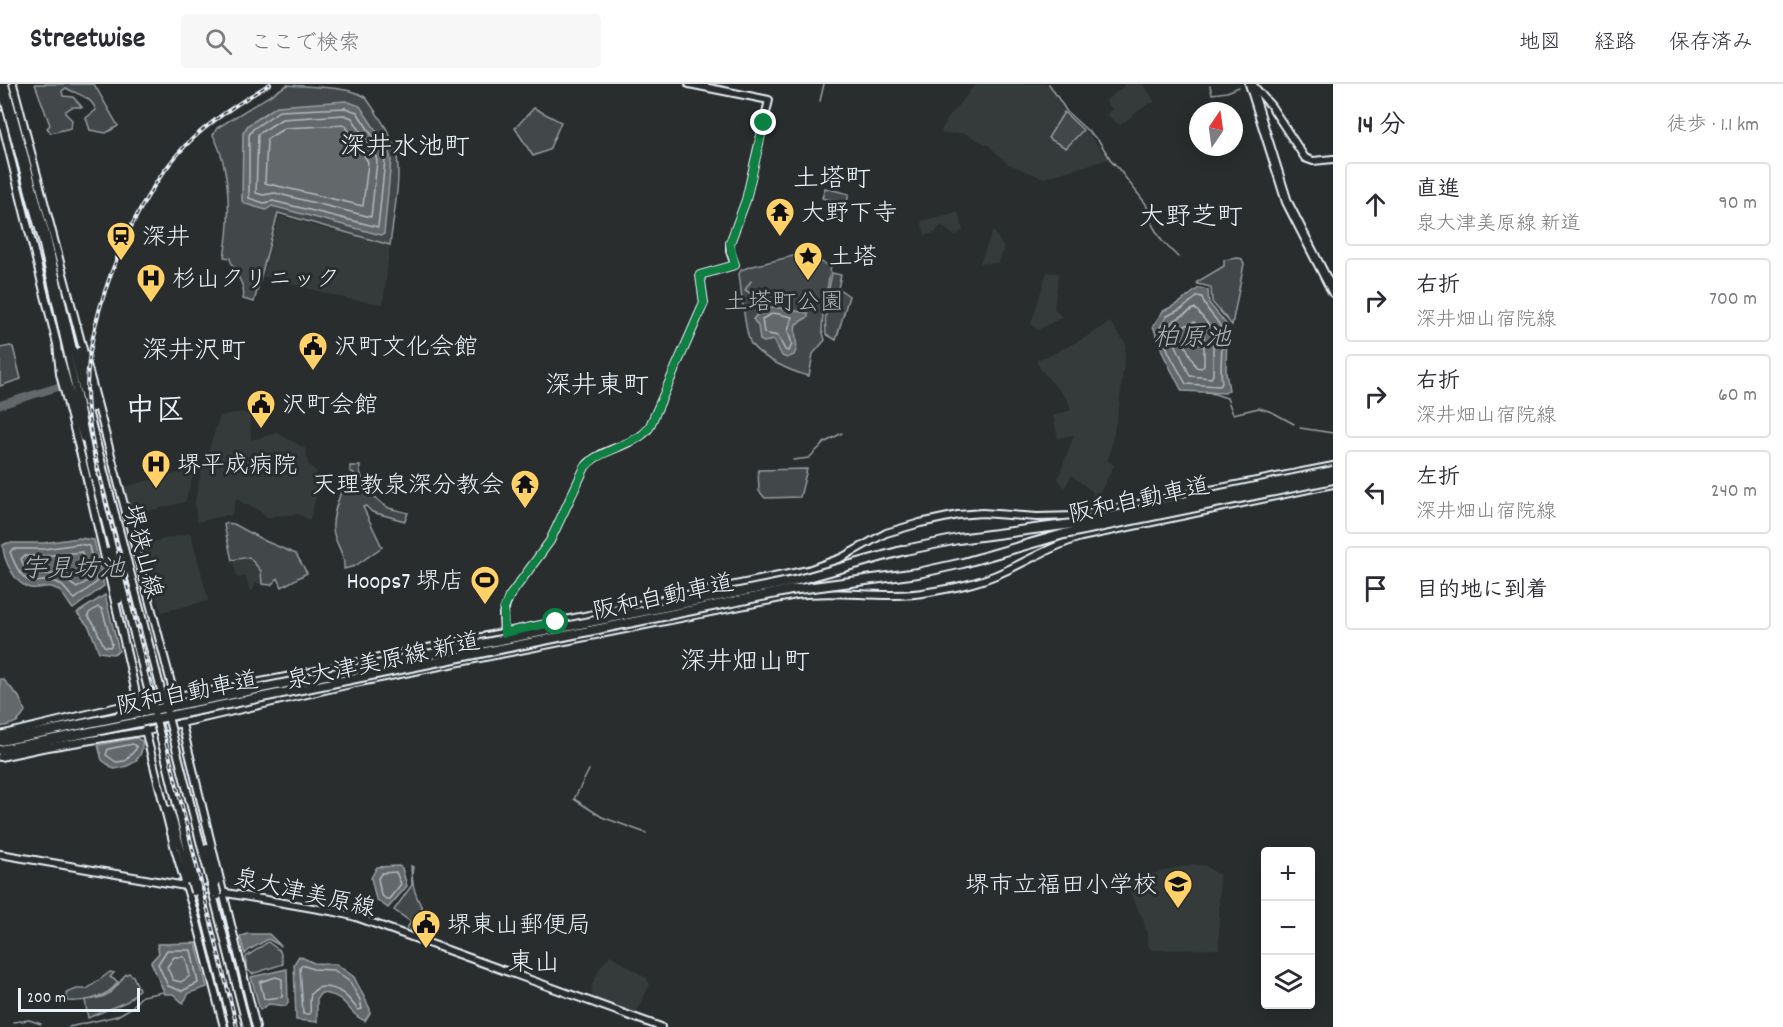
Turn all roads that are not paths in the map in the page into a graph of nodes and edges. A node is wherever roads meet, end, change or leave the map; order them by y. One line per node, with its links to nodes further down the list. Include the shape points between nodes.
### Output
1 (0, 84): 9 (main road, 堺狭山線)
2 (5, 84): 9 (main road, 堺狭山線, via 44,228)
3 (13, 84): 10 (main road)
4 (688, 84): 21 (main road, via 769,100 746,200 730,243 735,265 700,275 704,303 649,428 585,467 550,541 509,597 504,608)
5 (1251, 84): 7 (main road, via 1271,106 1305,158); 8 (highway, via 1287,202)
6 (0, 114): 11 (main road)
7 (1333, 159)
8 (1333, 292)
9 (59, 304): 13 (main road, 堺狭山線); 15 (main road, 堺狭山線)
10 (71, 306): 15 (main road); 24 (main road)
11 (57, 344): 13 (main road); 23 (main road, via 60,374)
12 (1333, 464): 19 (main road); 19 (main road, 泉大津美原線 新道)
13 (91, 465): 18 (main road, 堺狭山線)
14 (1333, 471): 30 (highway, 阪和自動車道, bridge, via 1080,523 958,539 794,581)
15 (107, 478): 35 (main road, 堺狭山線, bridge)
16 (1333, 479): 31 (highway, 阪和自動車道, bridge, via 1064,534 918,573 791,590)
17 (1333, 486): 20 (main road); 20 (main road, 泉大津美原線 新道)
18 (102, 507): 23 (main road); 34 (main road, 堺狭山線, bridge, via 160,739)
19 (1123, 507): 21 (main road, 泉大津美原線 新道, via 1057,518 982,513 920,522 885,533 841,558 808,570)
20 (1123, 528): 22 (main road, 泉大津美原線 新道, via 1068,541 994,576 965,585 882,597 828,592 796,595)
21 (504, 633): 22 (main road); 24 (main road, 泉大津美原線 新道, via 241,686)
22 (504, 657): 26 (main road, 泉大津美原線 新道, via 355,683)
23 (129, 660): 25 (main road)
24 (175, 695): 25 (main road, 泉大津美原線 新道); 26 (main road)
25 (138, 702): 27 (main road); 29 (main road, 泉大津美原線 新道)
26 (182, 723): 27 (main road, 泉大津美原線 新道); 28 (main road)
27 (147, 731): 32 (main road, 泉大津美原線 新道); 34 (main road)
28 (185, 733): 35 (main road); 36 (main road)
29 (0, 735)
30 (0, 741)
31 (0, 750)
32 (0, 757)
33 (0, 854): 34 (main road, 泉大津美原線)
34 (191, 883): 36 (main road, 泉大津美原線); 37 (main road); 38 (main road, 堺狭山線, bridge, via 197,892)
35 (213, 884): 36 (main road, 堺狭山線, bridge)
36 (218, 894): 39 (main road, 堺狭山線, via 221,927); 40 (main road); 41 (main road, 泉大津美原線, via 356,917)
37 (224, 1027)
38 (233, 1027)
39 (247, 1027)
40 (256, 1027)
41 (661, 1027)

